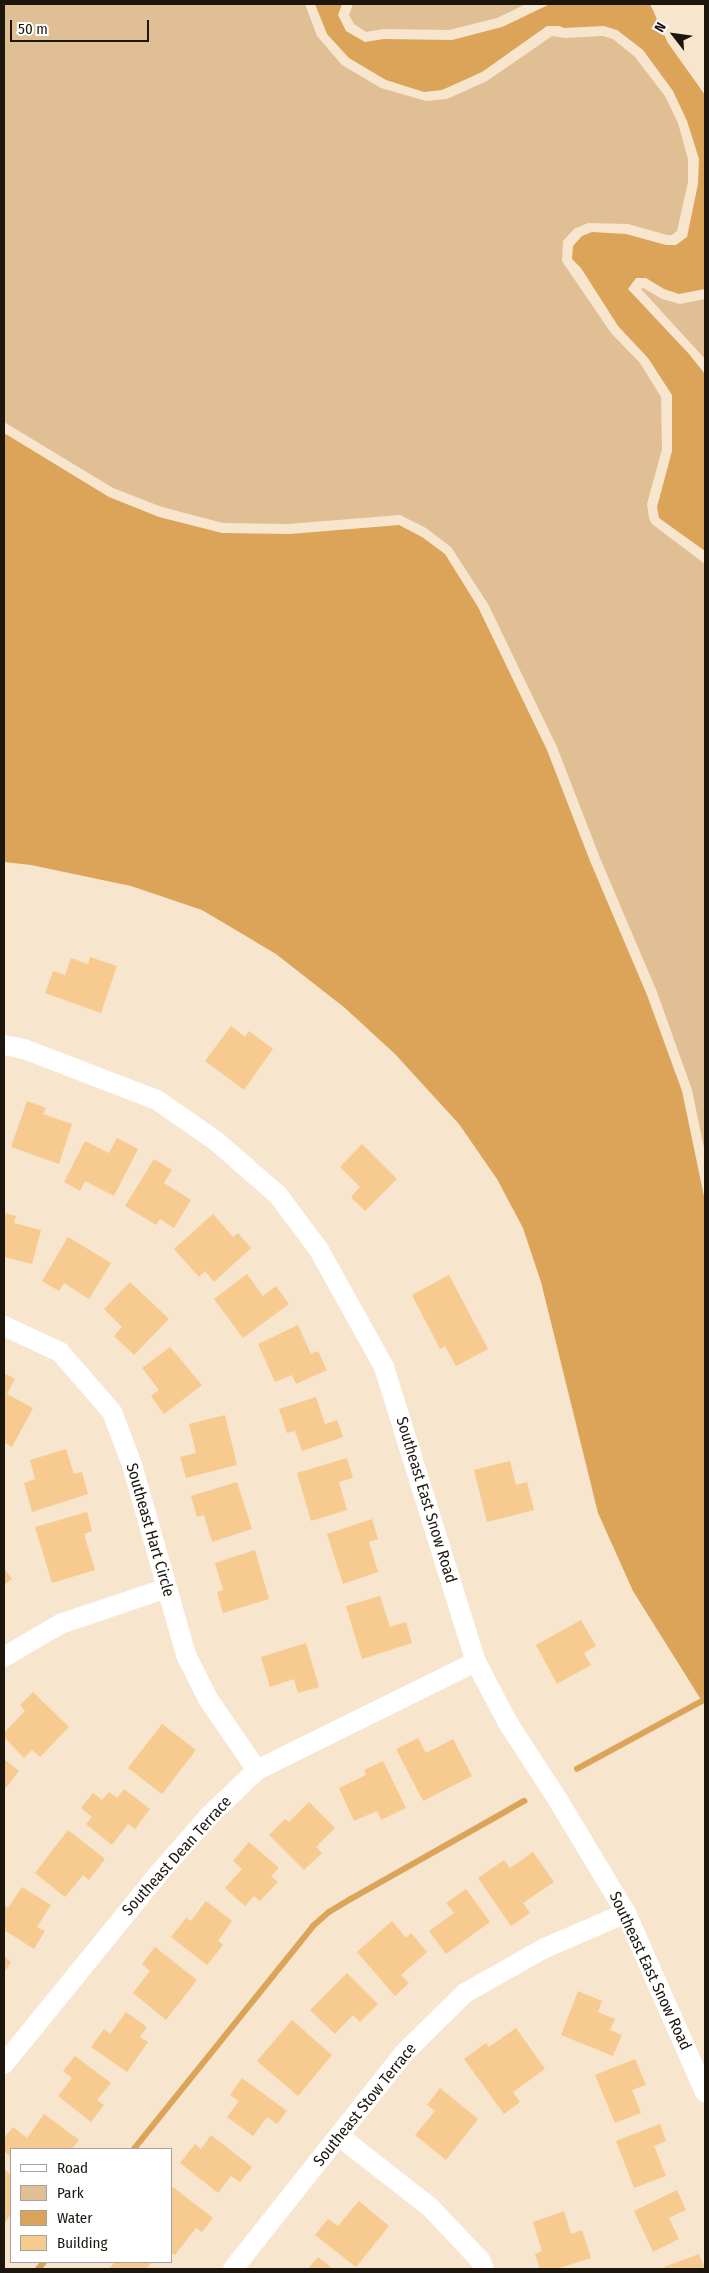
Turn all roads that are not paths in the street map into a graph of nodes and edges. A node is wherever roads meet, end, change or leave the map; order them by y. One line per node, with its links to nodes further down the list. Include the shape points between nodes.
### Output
1 (4, 1046): 5 (street, Southeast East Snow Road, via 24,1049 156,1100 216,1141 278,1195 319,1250 384,1367)
2 (4, 1326): 3 (street, Southeast Hart Circle, via 60,1352 112,1412 132,1464)
3 (167, 1588): 4 (street, via 60,1624); 6 (street, Southeast Hart Circle, via 186,1654 199,1681)
4 (4, 1657)
5 (476, 1662): 6 (street, Southeast Dean Terrace); 7 (street, Southeast East Snow Road, via 508,1723)
6 (257, 1770): 8 (street, Southeast Dean Terrace, via 208,1817 160,1872)
7 (626, 1913): 9 (street, Southeast East Snow Road); 10 (street, Southeast Stow Terrace, via 545,1948 465,1993 404,2053)
8 (4, 2064)
9 (705, 2092)
10 (339, 2136): 11 (street, Southeast Stow Terrace); 12 (street, via 430,2207 480,2260)
11 (233, 2269)
12 (484, 2269)

